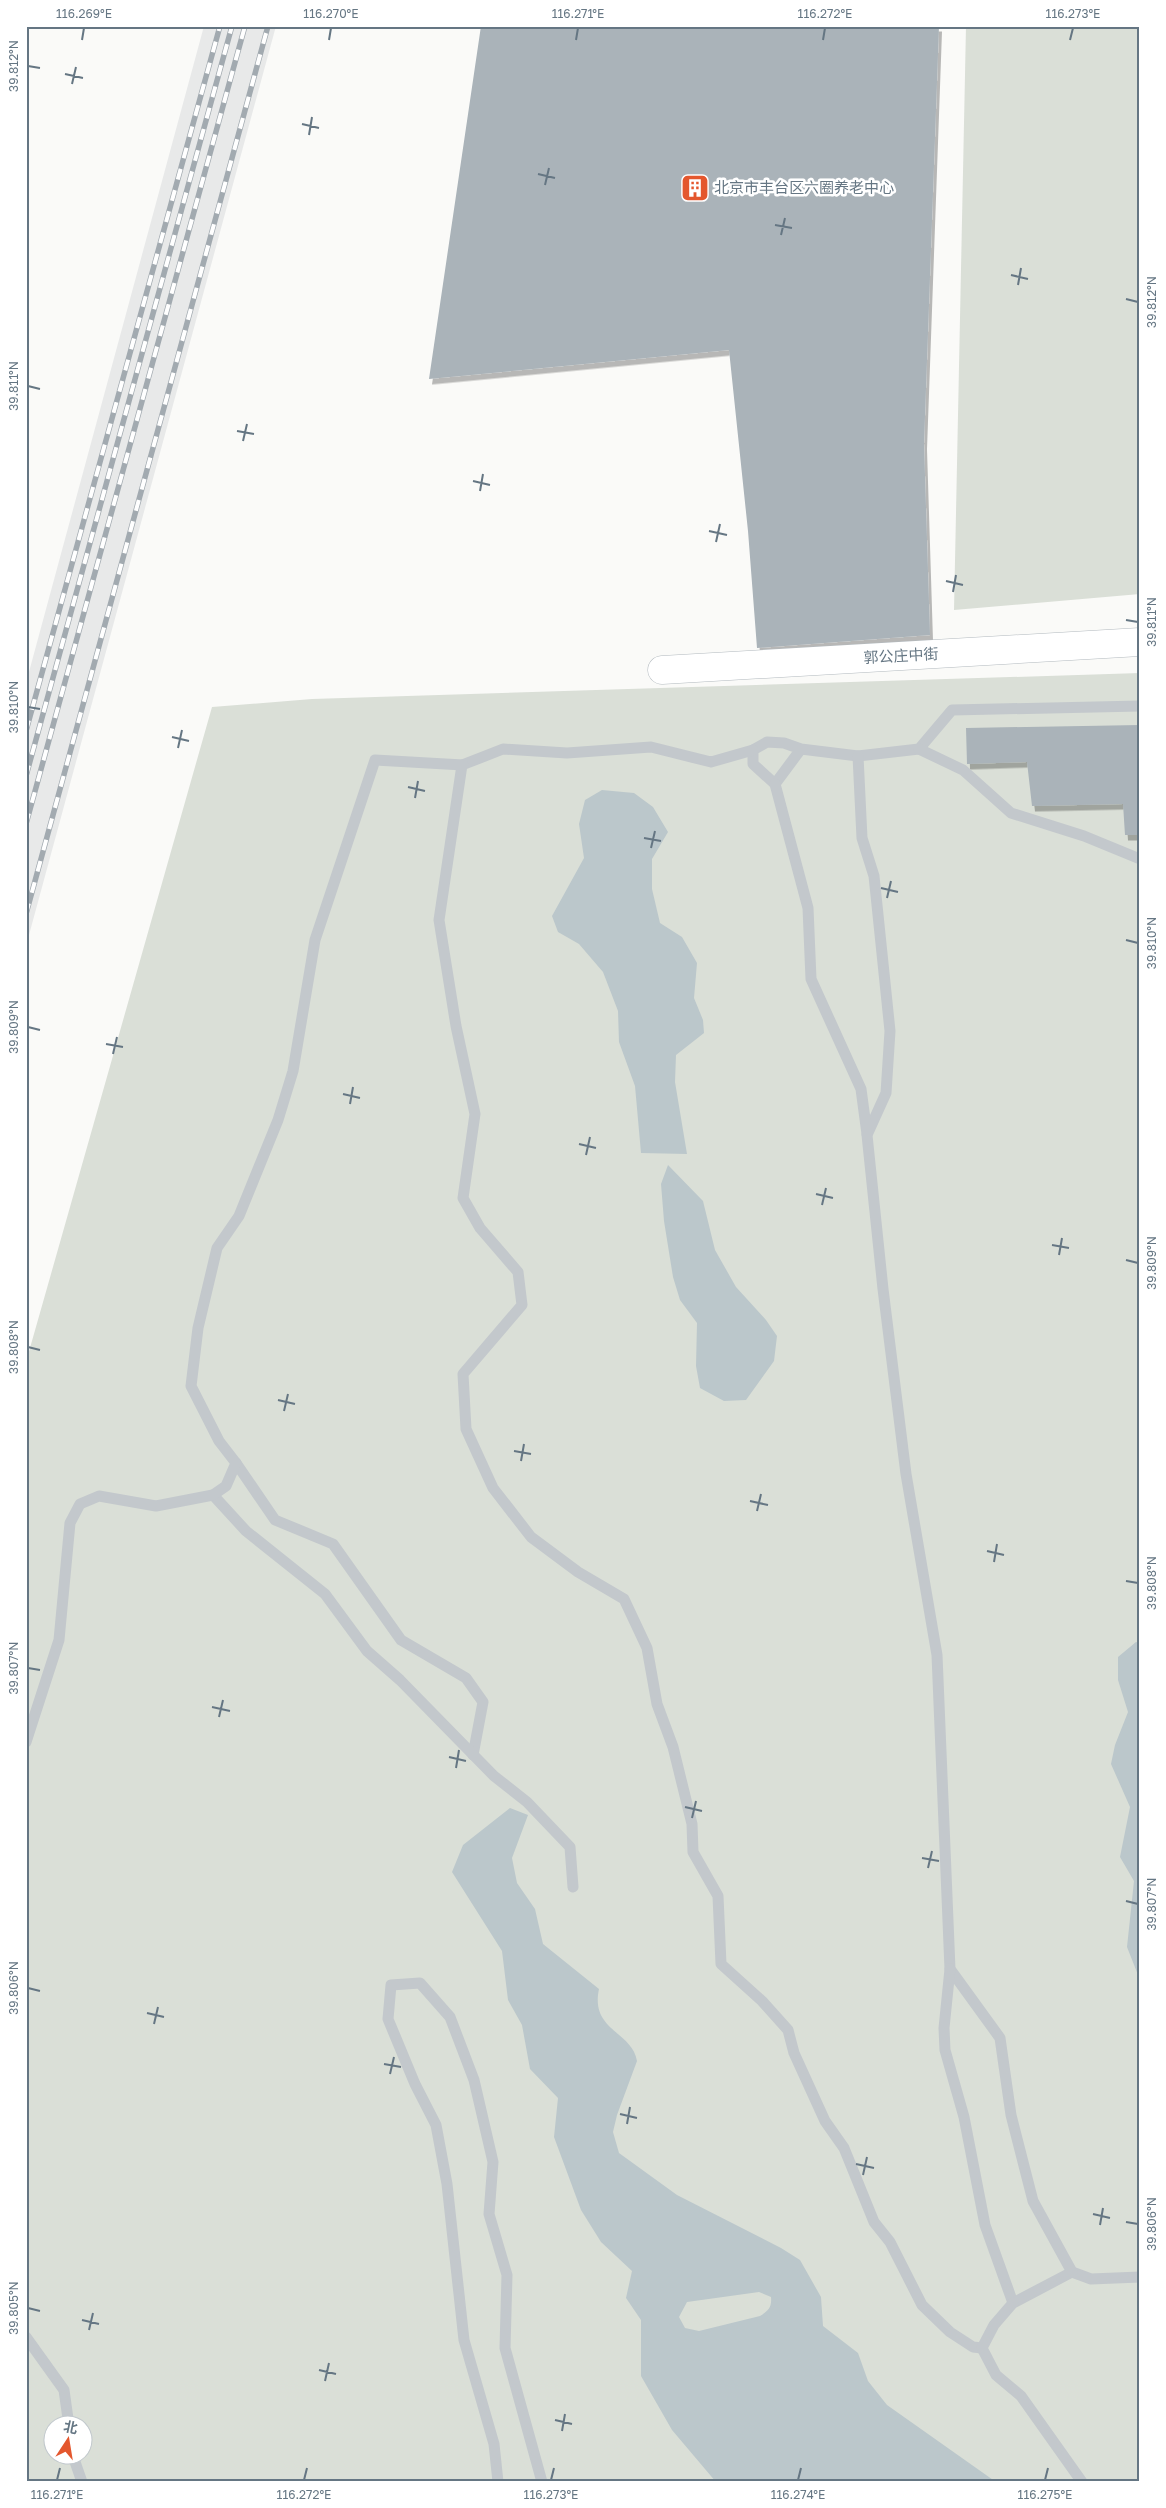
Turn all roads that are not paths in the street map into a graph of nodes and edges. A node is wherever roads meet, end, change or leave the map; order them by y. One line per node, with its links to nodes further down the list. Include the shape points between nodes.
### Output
1 (1140, 642): 2 (street, 郭公庄中街)
2 (662, 670)
3 (1140, 706): 5 (lane, via 952,710)
4 (801, 749): 6 (lane, via 767,742); 7 (lane); 9 (lane)
5 (919, 749): 7 (lane); 10 (lane, via 963,770 1011,813)
6 (753, 750): 8 (lane, via 711,762 651,747 567,753 503,749); 9 (lane, via 753,764)
7 (858, 756): 11 (lane, via 862,838 874,876 890,1031 886,1093)
8 (463, 765): 12 (lane, via 375,760 315,940 293,1071 278,1120 239,1216 217,1248 198,1328 191,1386 220,1441); 22 (lane, via 438,920 475,1114 462,1198 480,1228 518,1272 522,1305 463,1374 466,1429 493,1488 532,1537 578,1572 624,1599 648,1648 657,1704 673,1747 692,1824 693,1852 718,1896 720,1964 762,2001 788,2030 798,2061 825,2121 844,2148 874,2222 890,2242 922,2305 950,2332 972,2347)
9 (775, 784): 11 (lane, via 808,908 811,979 861,1089)
10 (1140, 858)
11 (867, 1135): 17 (lane, via 882,1289 906,1474 937,1655)
12 (236, 1463): 13 (lane, via 226,1486); 15 (lane, via 274,1520 333,1544 401,1640 466,1678 483,1702)
13 (213, 1495): 14 (lane, via 156,1506 99,1496 80,1504 70,1522 59,1640); 15 (lane, via 246,1531 325,1594 367,1651)
14 (26, 1742)
15 (473, 1755): 16 (lane, via 527,1802 570,1847)
16 (573, 1887)
17 (950, 1969): 18 (lane, via 1000,2038 1011,2115 1032,2201); 20 (lane, via 945,2050 964,2117 984,2225)
18 (1072, 2272): 19 (lane, via 1091,2279); 20 (lane)
19 (1140, 2278)
20 (1013, 2304): 22 (lane, via 994,2325)
21 (26, 2337): 23 (lane, via 64,2390)
22 (982, 2348): 28 (lane, via 996,2375 1021,2396)
23 (67, 2416)
24 (76, 2466): 25 (lane)
25 (82, 2482)
26 (498, 2482): 27 (lane, via 494,2444 464,2340 448,2184 436,2125 388,2019 390,1985 420,1983 450,2017 474,2080 493,2162 489,2214 507,2275 505,2348)
27 (542, 2482)
28 (1082, 2482)

